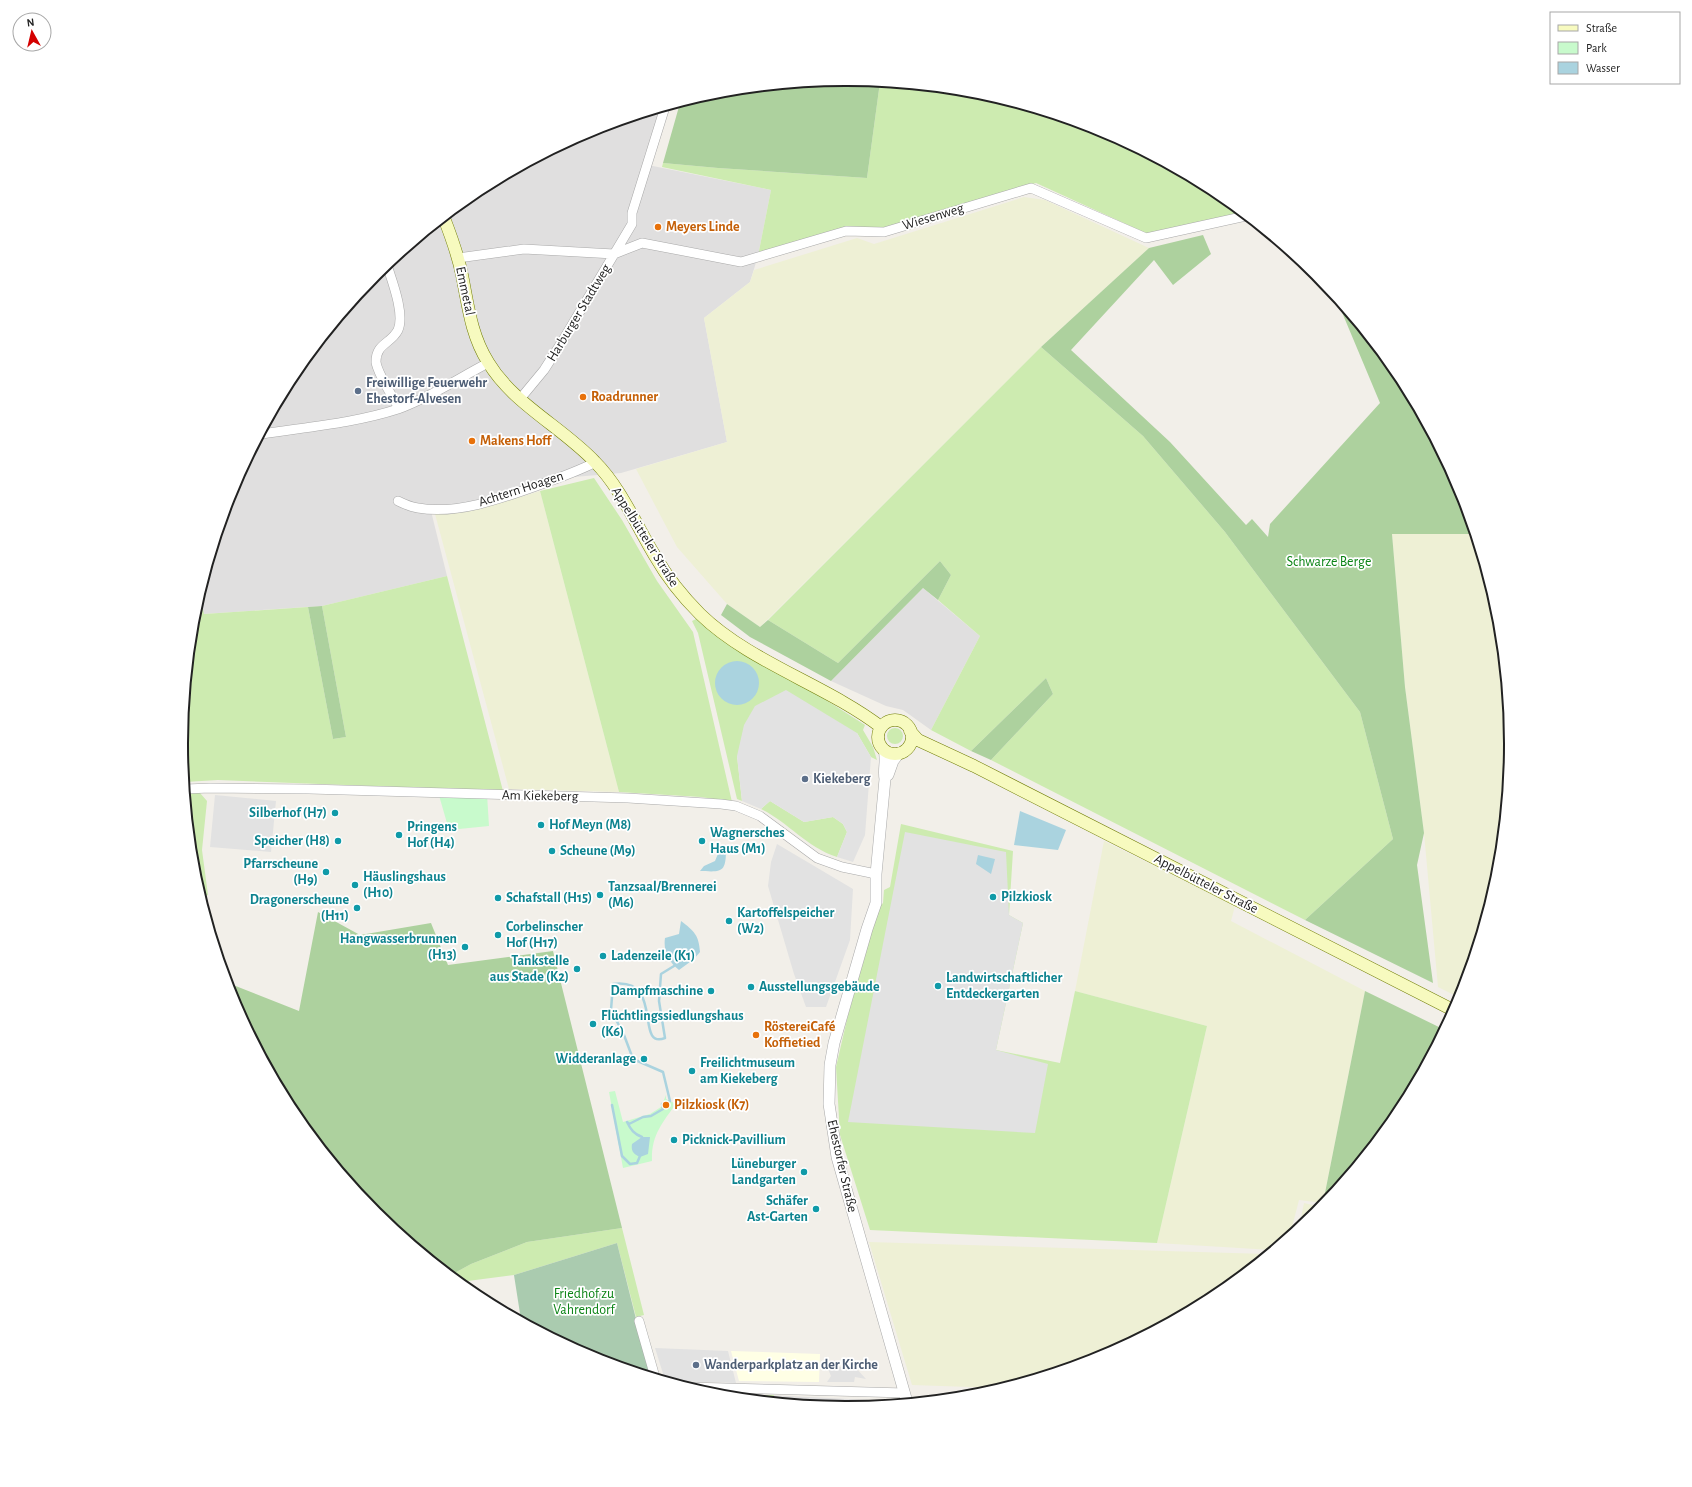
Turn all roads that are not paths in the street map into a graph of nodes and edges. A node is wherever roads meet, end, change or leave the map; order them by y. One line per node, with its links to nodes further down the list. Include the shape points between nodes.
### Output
1 (663, 112): 4 (street, Harburger Stadtweg, via 632,213 632,224)
2 (1240, 217): 4 (street, Wiesenweg, via 1146,238 1031,188 884,232 846,231 741,262 642,243)
3 (446, 222): 5 (main road, Emmetal)
4 (614, 254): 5 (street, via 524,249); 8 (street, Harburger Stadtweg, via 544,370)
5 (458, 258): 7 (main road, Emmetal, via 469,314)
6 (389, 271): 9 (street, via 395,291 398,330 380,347 376,364)
7 (488, 363): 8 (main road, Appelbütteler Straße); 9 (street)
8 (520, 399): 11 (main road, Appelbütteler Straße)
9 (399, 408): 10 (street, via 375,416)
10 (267, 433)
11 (596, 462): 12 (street, Achtern Hoagen, via 513,494 448,509 417,508); 13 (main road, Appelbütteler Straße, via 617,490 664,570 701,616 752,652 836,698)
12 (398, 501)
13 (881, 727): 14 (main road, via 889,722 898,721 906,725); 15 (main road, via 878,739)
14 (910, 731): 16 (main road, via 911,740); 17 (main road, Appelbütteler Straße, via 918,740)
15 (884, 750): 16 (main road, via 891,753); 18 (street, Ehestorfer Straße)
16 (902, 751): 17 (main road, Appelbütteler Straße, via 918,748); 18 (street, Ehestorfer Straße, via 893,761)
17 (959, 759): 21 (main road, Appelbütteler Straße)
18 (885, 779): 20 (street, Ehestorfer Straße)
19 (190, 789): 20 (street, Am Kiekeberg, via 628,798 721,804 736,806 760,816 817,858 842,867)
20 (876, 874): 25 (street, Ehestorfer Straße, via 876,903 834,1043 830,1065 829,1104 837,1157)
21 (1448, 1007)
22 (640, 1321): 23 (street)
23 (654, 1372)
24 (722, 1389): 25 (street)
25 (906, 1398)

